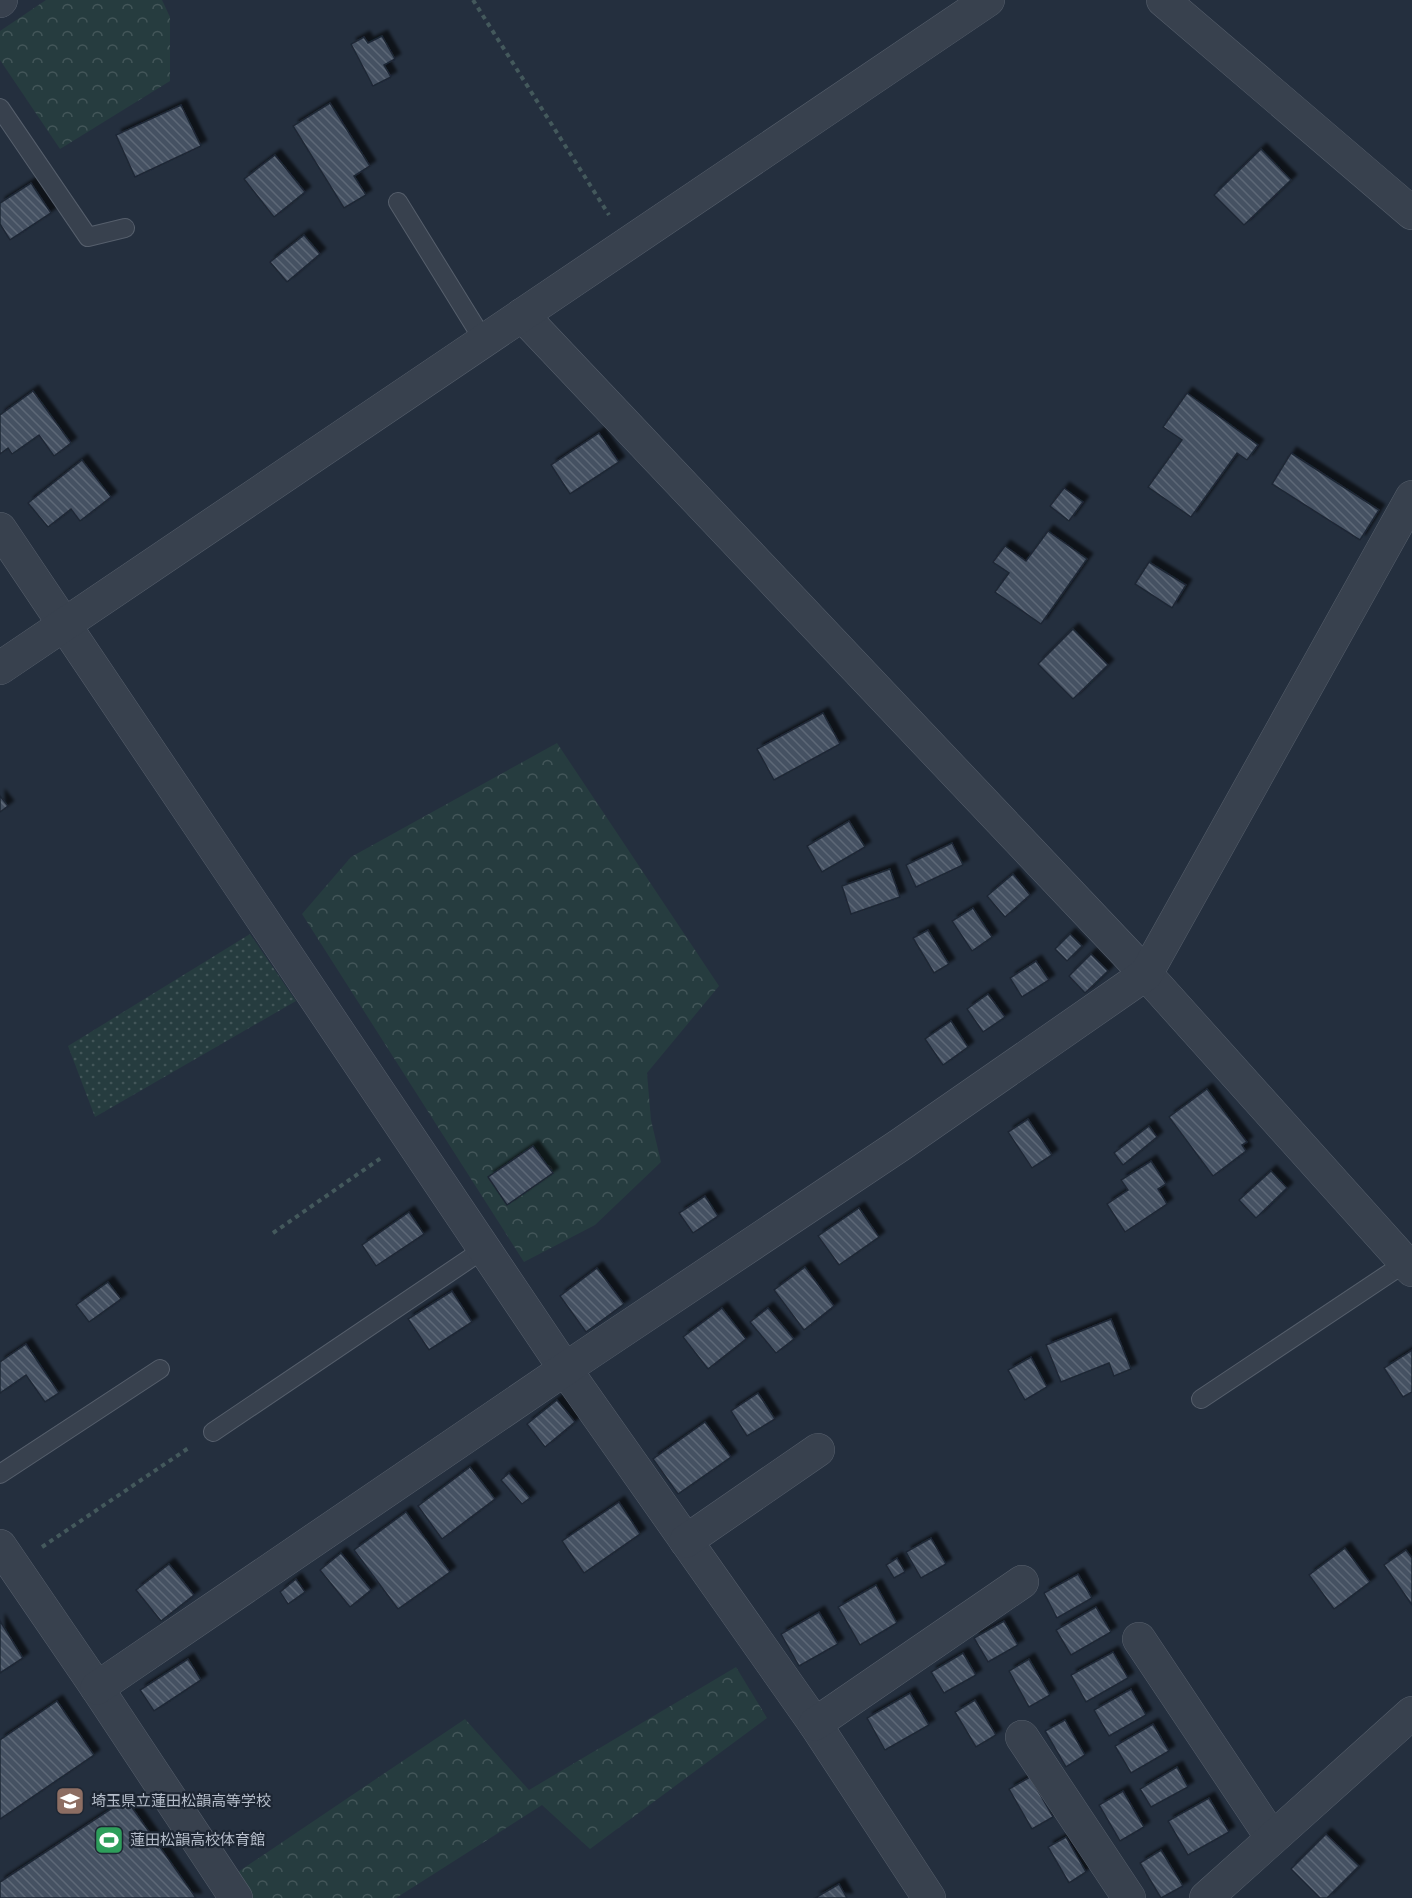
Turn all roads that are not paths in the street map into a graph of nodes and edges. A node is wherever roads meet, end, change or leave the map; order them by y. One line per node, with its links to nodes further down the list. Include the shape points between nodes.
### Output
1 (988, 0): 7 (street)
2 (1163, 0): 5 (street)
3 (0, 108): 6 (lane, via 88,237)
4 (398, 202): 8 (lane)
5 (1412, 213)
6 (126, 228)
7 (522, 315): 8 (street); 13 (street)
8 (484, 341): 11 (street)
9 (1412, 497): 13 (street)
10 (0, 529): 11 (street)
11 (64, 625): 12 (street); 14 (street)
12 (0, 668)
13 (1146, 974): 15 (street); 17 (street, via 900,1145)
14 (484, 1249): 17 (street); 19 (lane)
15 (1409, 1267): 18 (lane)
16 (160, 1369): 21 (lane)
17 (565, 1369): 22 (street); 26 (street)
18 (1201, 1399)
19 (213, 1432)
20 (818, 1450): 22 (street)
21 (0, 1474)
22 (686, 1541): 28 (street)
23 (7, 1556): 26 (street)
24 (1022, 1582): 28 (street)
25 (1139, 1640): 30 (street)
26 (97, 1688): 31 (street)
27 (1412, 1713): 30 (street)
28 (815, 1724): 32 (street)
29 (1022, 1737): 33 (street)
30 (1272, 1838): 34 (street)
31 (236, 1898)
32 (929, 1898)
33 (1130, 1898)
34 (1206, 1898)

